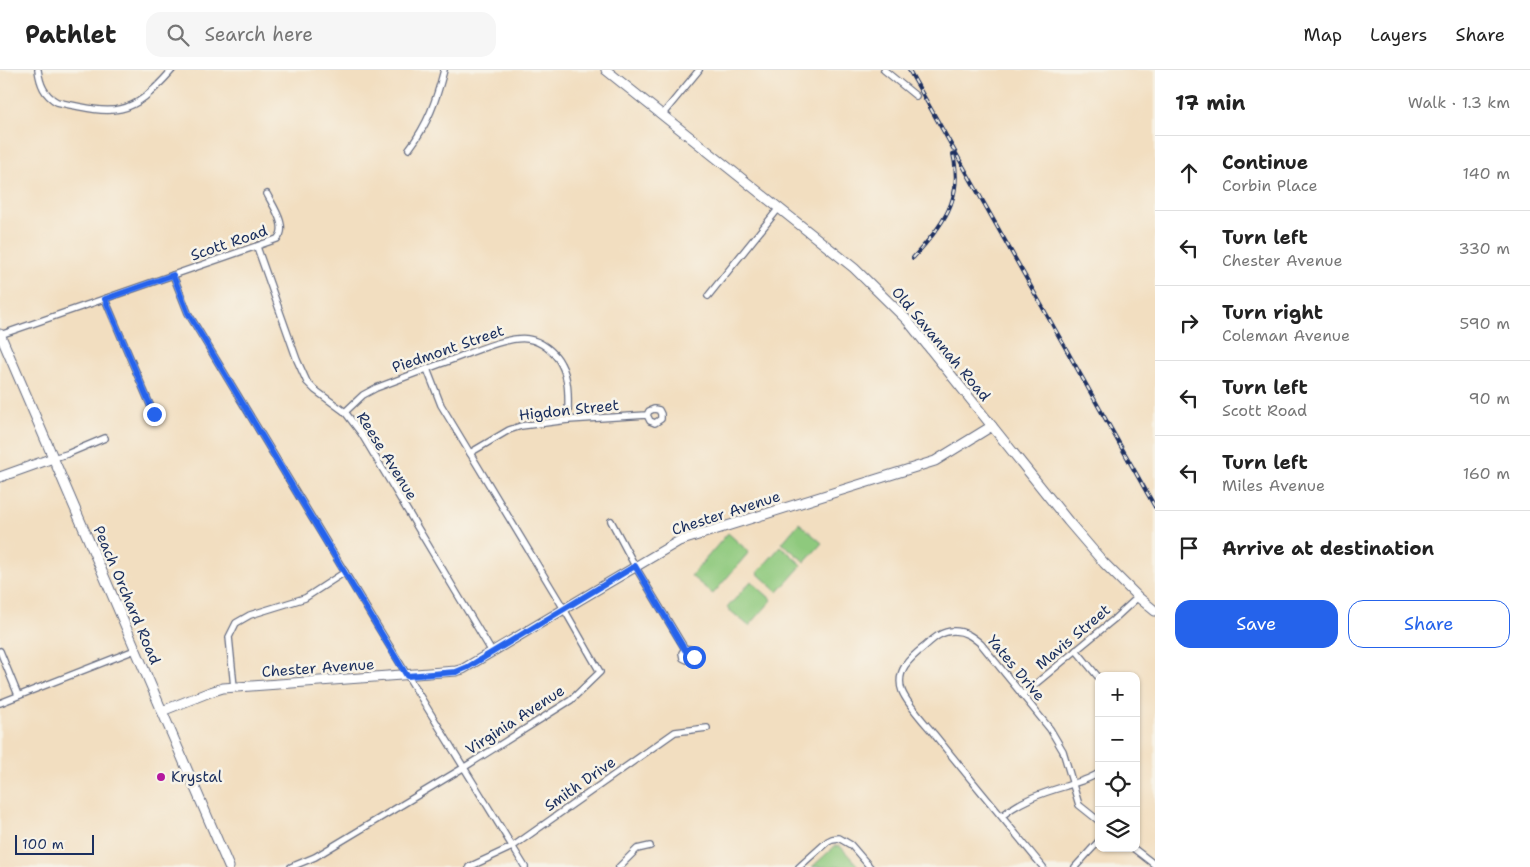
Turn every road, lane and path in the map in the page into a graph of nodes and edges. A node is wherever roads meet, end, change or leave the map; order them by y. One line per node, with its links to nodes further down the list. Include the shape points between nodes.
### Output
1 (38, 70): 2 (street, via 44,91 53,100 112,110 130,107 142,99)
2 (172, 70)
3 (444, 70): 9 (street, via 425,126)
4 (606, 70): 8 (main road, Old Savannah Road)
5 (699, 70): 8 (street)
6 (884, 70): 7 (street)
7 (916, 96)
8 (662, 115): 11 (main road, Old Savannah Road)
9 (409, 150)
10 (266, 194): 12 (street, Scott Road, via 280,220 281,233 277,239)
11 (779, 208): 14 (street); 22 (main road, Old Savannah Road, via 854,268 889,301)
12 (257, 247): 13 (street, Scott Road); 18 (street, Reese Avenue, via 304,377 315,390)
13 (173, 275): 15 (street, Scott Road); 29 (street, via 188,313)
14 (708, 296)
15 (105, 299): 16 (street, Scott Road); 19 (street)
16 (0, 334): 25 (main road, Peach Orchard Road)
17 (427, 370): 18 (street, Piedmont Street, via 370,390); 21 (street, Piedmont Street, via 509,340 529,339 549,350 561,364 566,380); 24 (street, Virginia Avenue, via 441,405)
18 (345, 412): 37 (street, Reese Avenue)
19 (154, 414)
20 (647, 415): 21 (street, Higdon Street)
21 (568, 420): 24 (street, Higdon Street, via 515,427)
22 (992, 426): 28 (main road, Chester Avenue, via 935,461 679,541); 30 (main road, Old Savannah Road, via 1068,521)
23 (105, 438): 25 (street)
24 (470, 453): 31 (street, Virginia Avenue)
25 (53, 458): 26 (main road); 33 (main road, Peach Orchard Road)
26 (0, 476)
27 (610, 521): 28 (street)
28 (635, 566): 31 (main road, Chester Avenue); 34 (street)
29 (345, 572): 39 (street); 40 (street, via 305,598 250,615 236,623 229,637)
30 (1138, 597): 32 (main road, Old Savannah Road); 35 (street, Mavis Street)
31 (564, 609): 37 (main road, Chester Avenue); 46 (street, Virginia Avenue, via 600,672 571,700)
32 (1155, 611)
33 (135, 650): 41 (street); 44 (main road, Peach Orchard Road)
34 (685, 650)
35 (1076, 650): 38 (street); 42 (street, Mavis Street)
36 (0, 652): 41 (street)
37 (492, 652): 39 (main road, Chester Avenue, via 456,672)
38 (1095, 673)
39 (407, 676): 40 (main road, Chester Avenue); 46 (street)
40 (234, 687): 44 (main road, Chester Avenue, via 210,692)
41 (18, 695): 43 (street)
42 (1022, 695): 48 (street, Yates Drive, via 1059,744); 49 (street, Yates Drive, via 981,644 960,632 936,637 912,656 901,675 902,690 908,700)
43 (0, 702)
44 (162, 711): 56 (main road, Peach Orchard Road)
45 (707, 728): 53 (street, Smith Drive, via 675,732)
46 (463, 768): 53 (street); 57 (street, Virginia Avenue, via 315,857)
47 (1095, 776): 48 (street)
48 (1072, 784): 49 (street, via 1027,800); 50 (street, Yates Drive, via 1080,804)
49 (1002, 816): 63 (street, Yates Drive)
50 (1095, 817)
51 (1095, 845): 64 (street)
52 (650, 846): 60 (street, via 637,849)
53 (512, 847): 58 (street, Smith Drive); 59 (street)
54 (1138, 852): 55 (street)
55 (1155, 865)
56 (229, 867)
57 (291, 867)
58 (468, 867)
59 (525, 867)
60 (619, 867)
61 (799, 867): 62 (street, via 825,843 840,838 851,845)
62 (870, 867)
63 (1043, 867)
64 (1074, 867)

